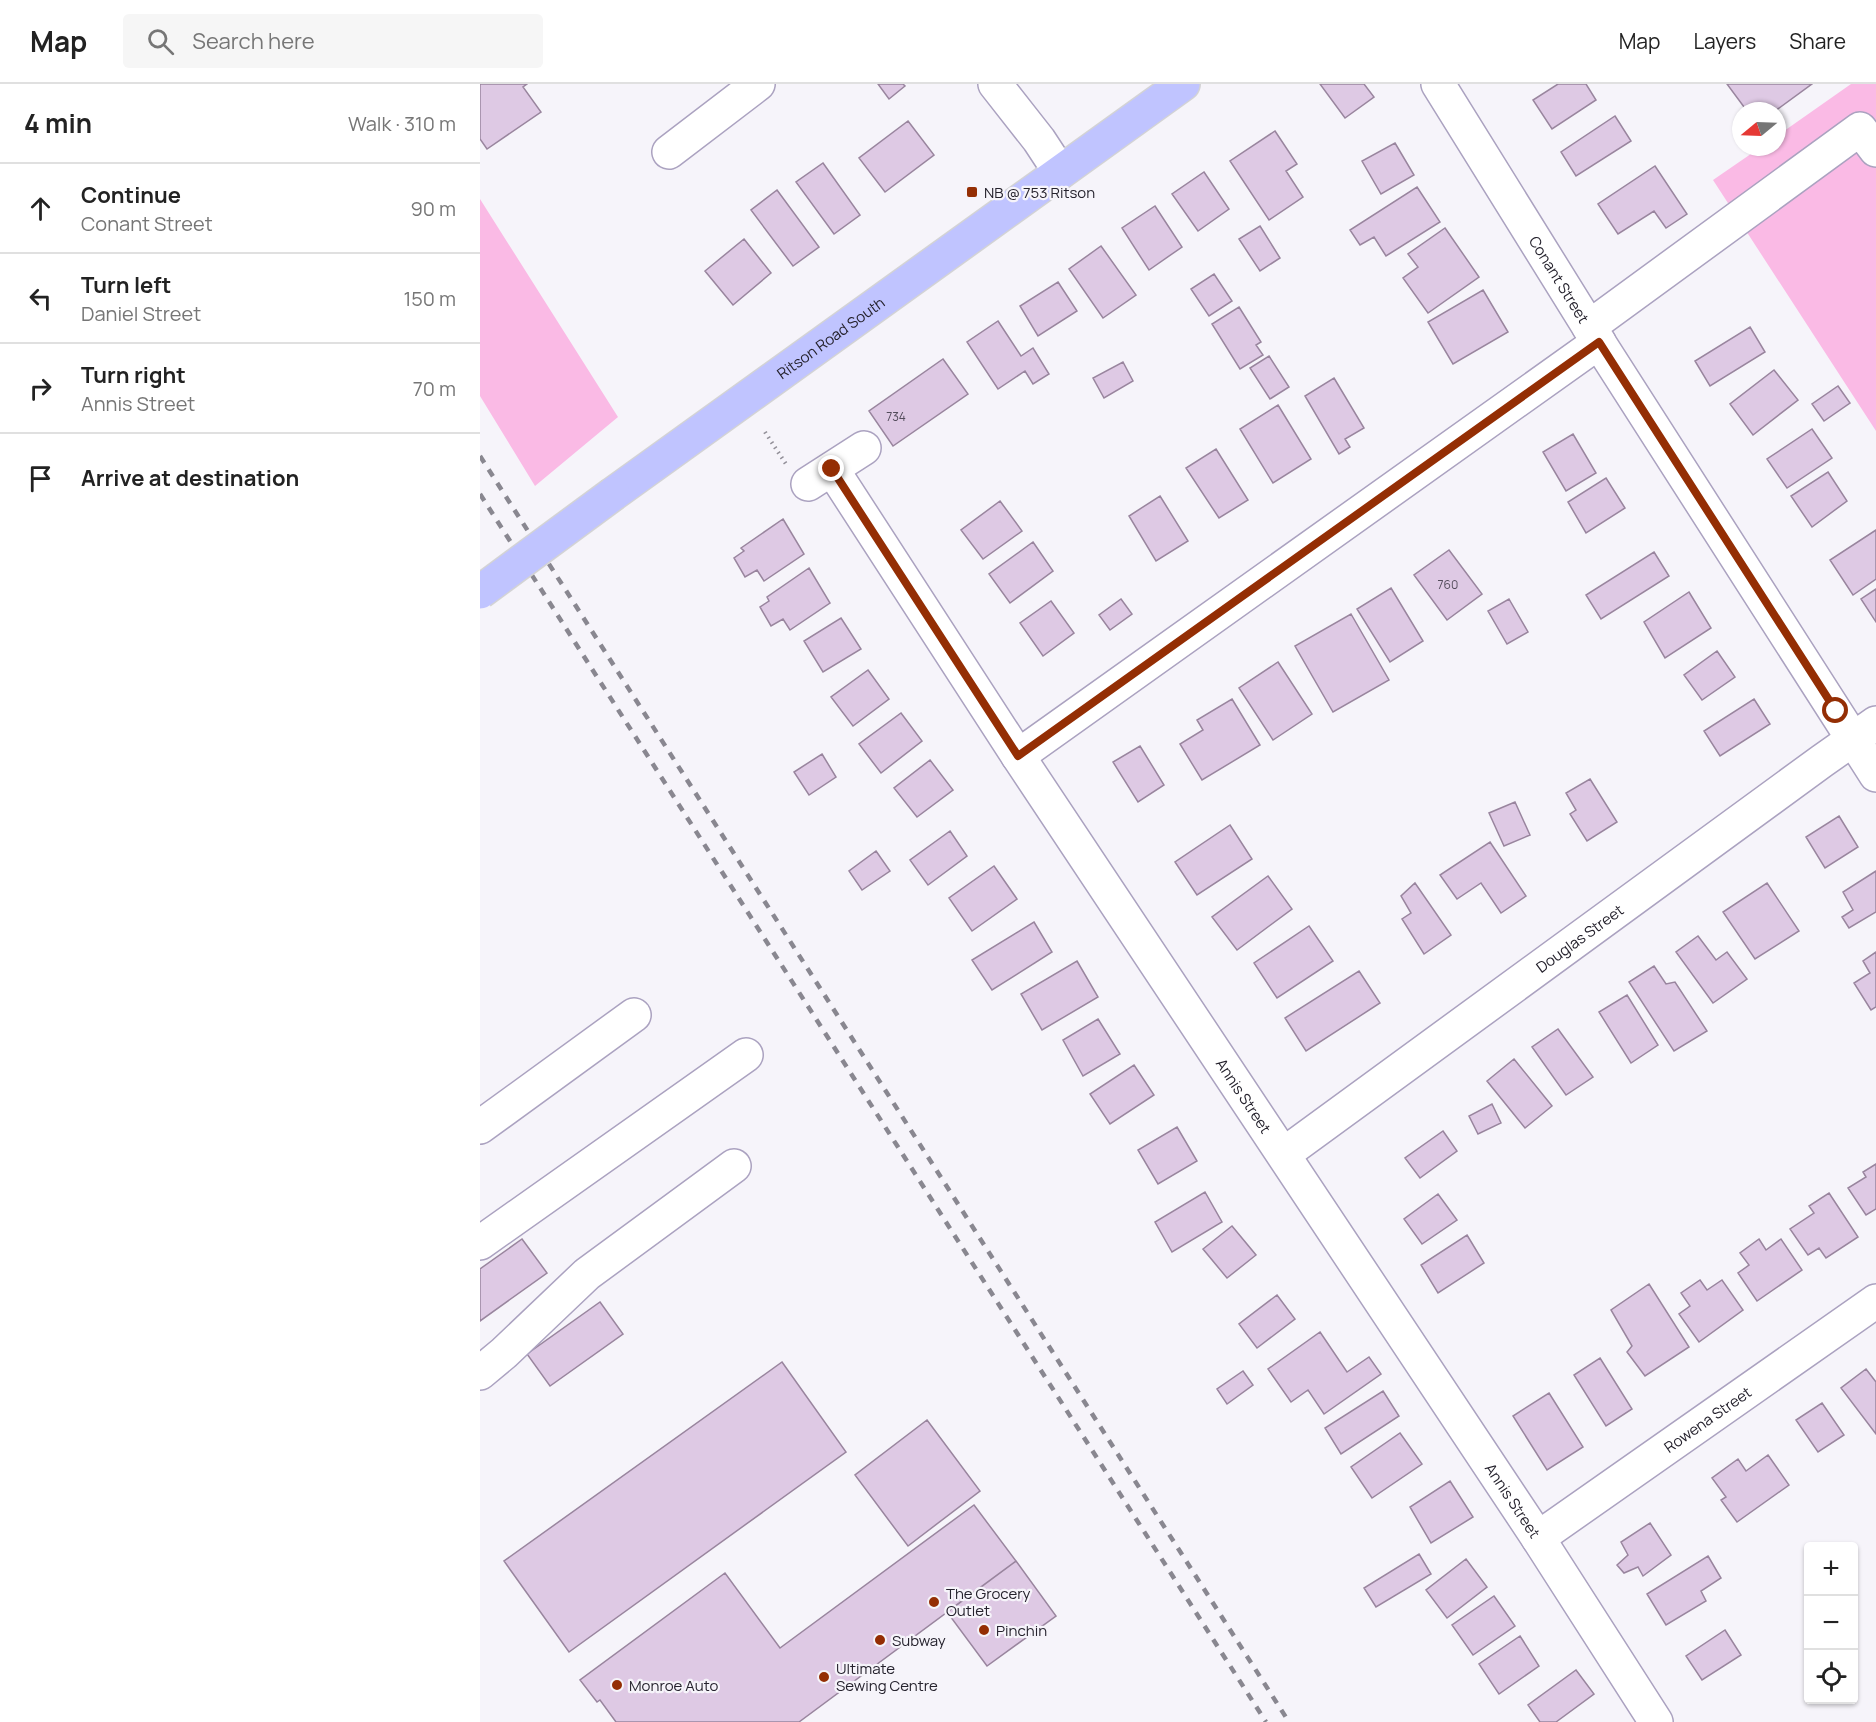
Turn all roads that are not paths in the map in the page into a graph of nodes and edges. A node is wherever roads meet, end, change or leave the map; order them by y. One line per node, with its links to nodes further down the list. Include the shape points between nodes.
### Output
1 (758, 84): 6 (street)
2 (995, 84): 7 (street)
3 (1183, 84): 7 (main road, Ritson Road South)
4 (1438, 84): 8 (street, Conant Street)
5 (1876, 150): 8 (street, via 1860,129)
6 (669, 152)
7 (1060, 171): 10 (main road, Ritson Road South, bridge)
8 (1594, 334): 11 (street, Conant Street); 12 (street)
9 (864, 448): 12 (street, Annis Street, via 810,474)
10 (480, 592)
11 (1865, 731): 13 (street, Conant Street); 17 (street, Douglas Street)
12 (1018, 756): 17 (street, Annis Street)
13 (1876, 775)
14 (634, 1015): 16 (street)
15 (746, 1055): 19 (street)
16 (480, 1127)
17 (1284, 1154): 22 (street, Annis Street)
18 (734, 1166): 21 (street, via 587,1274)
19 (480, 1243)
20 (1876, 1301): 22 (street, Rowena Street)
21 (480, 1373)
22 (1538, 1538): 23 (street, Annis Street)
23 (1656, 1722)

